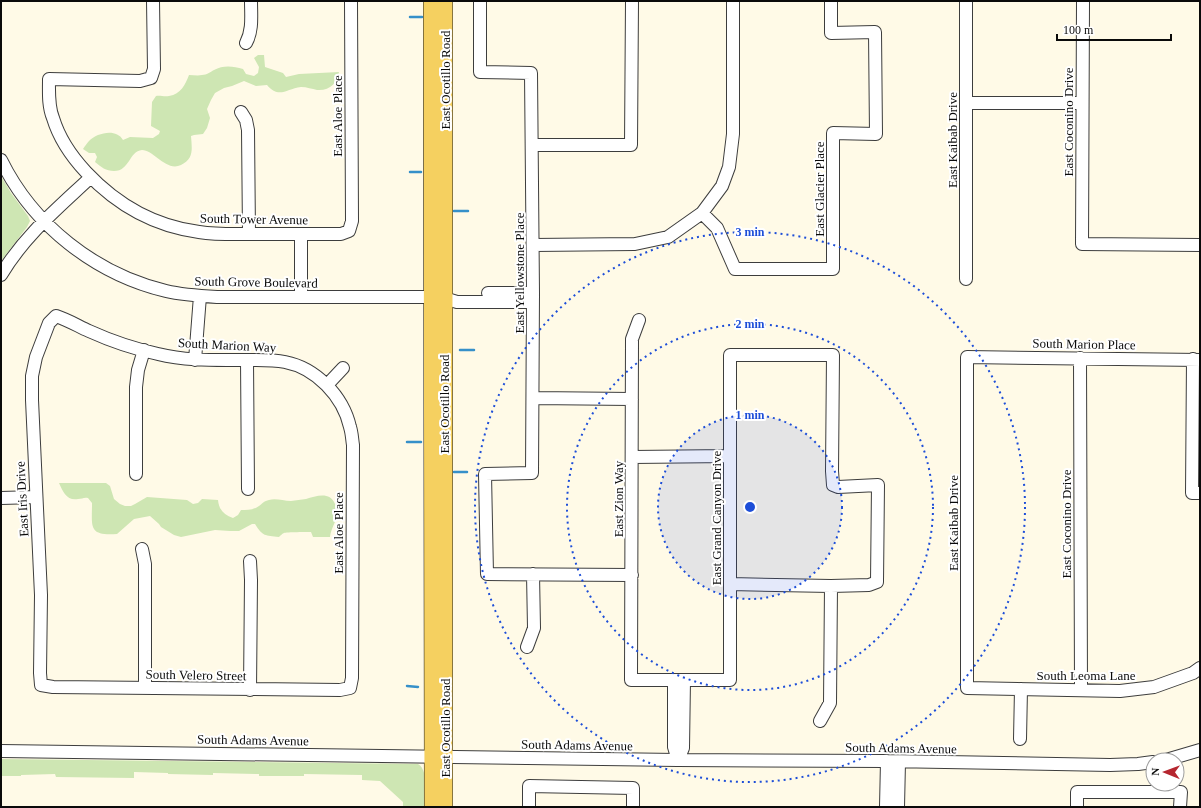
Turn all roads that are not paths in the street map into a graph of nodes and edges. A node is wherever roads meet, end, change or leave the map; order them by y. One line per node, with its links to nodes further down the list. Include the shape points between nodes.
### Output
1 (153, 1): 18 (street, South Tower Avenue, via 154,69 151,78 140,81 49,79 52,118 73,156)
2 (251, 1): 12 (street, via 251,28)
3 (350, 1): 21 (street, East Aloe Place, via 352,221)
4 (431, 1): 31 (main road, East Ocotillo Road)
5 (445, 1): 31 (main road, East Ocotillo Road)
6 (480, 1): 16 (street, East Yellowstone Place, via 480,72 531,73)
7 (632, 1): 16 (street, via 631,145)
8 (733, 1): 19 (street, via 733,134 729,167 722,186)
9 (831, 1): 19 (street, East Glacier Place, via 831,34 875,32 876,134 833,133 833,269 735,269 717,228)
10 (966, 1): 13 (street, East Kaibab Drive)
11 (1082, 1): 14 (street, East Coconino Drive)
12 (246, 43)
13 (966, 103): 14 (street); 27 (street, East Kaibab Drive)
14 (1082, 103): 25 (street, East Coconino Drive, via 1082,244)
15 (241, 112): 22 (street, via 248,130)
16 (532, 144): 24 (street, East Yellowstone Place)
17 (1, 160): 20 (street, South Grove Boulevard, via 28,203)
18 (91, 177): 20 (street); 22 (street, South Tower Avenue, via 128,208 162,224 200,233)
19 (702, 213): 24 (street, via 668,237 635,244)
20 (44, 221): 26 (street, via 16,252); 28 (street, South Grove Boulevard, via 82,254 115,273 165,291)
21 (349, 231): 23 (street, South Tower Avenue, via 341,234)
22 (249, 234): 23 (street, South Tower Avenue)
23 (301, 234): 29 (street)
24 (533, 245): 30 (street, East Yellowstone Place)
25 (1200, 246)
26 (1, 275)
27 (966, 279)
28 (200, 296): 29 (street, South Grove Boulevard); 37 (street)
29 (301, 297): 31 (street, South Grove Boulevard)
30 (533, 297): 31 (street, via 457,294); 42 (street, East Yellowstone Place)
31 (438, 298): 72 (main road, East Ocotillo Road)
32 (56, 316): 34 (street, South Marion Way, via 103,337); 49 (street, East Iris Drive, via 49,323 41,342 32,376)
33 (639, 320): 43 (street, East Zion Way, via 632,339)
34 (144, 350): 37 (street, South Marion Way); 46 (street, via 136,387)
35 (967, 357): 36 (street, South Marion Place); 63 (street, East Kaibab Drive)
36 (1080, 358): 39 (street, South Marion Place); 66 (street, East Coconino Drive)
37 (195, 360): 38 (street, South Marion Way)
38 (248, 360): 41 (street, South Marion Way, via 286,362 314,374); 47 (street)
39 (1196, 360): 48 (street)
40 (343, 368): 41 (street)
41 (327, 385): 62 (street, East Aloe Place, via 344,411 353,445)
42 (533, 398): 43 (street); 53 (street, East Yellowstone Place, via 532,473 485,474 487,574)
43 (632, 399): 45 (street, East Zion Way)
44 (730, 456): 45 (street); 55 (street, East Grand Canyon Drive); 56 (street, East Grand Canyon Drive, via 730,355 833,355 833,485 878,485 877,582 869,585)
45 (632, 457): 54 (street, East Zion Way)
46 (136, 474)
47 (248, 489)
48 (1196, 493)
49 (36, 497): 50 (street); 60 (street, East Iris Drive)
50 (1, 498)
51 (142, 549): 61 (street, via 145,564)
52 (250, 561): 65 (street)
53 (533, 574): 54 (street); 57 (street, via 534,628)
54 (632, 575): 59 (street, East Zion Way, via 631,680)
55 (730, 584): 56 (street); 59 (street, East Grand Canyon Drive, via 730,680)
56 (831, 586): 67 (street, via 830,703)
57 (527, 647)
58 (1200, 668): 66 (street, South Leoma Lane, via 1154,687 1120,691)
59 (679, 680): 73 (street, via 674,747)
60 (42, 685): 61 (street, South Velero Street)
61 (145, 688): 65 (street, South Velero Street)
62 (350, 688): 65 (street, South Velero Street)
63 (967, 688): 64 (street, South Leoma Lane)
64 (1021, 689): 66 (street, South Leoma Lane); 68 (street)
65 (250, 690)
66 (1081, 690)
67 (820, 721)
68 (1020, 739)
69 (1200, 750): 71 (street)
70 (1, 751): 72 (street, South Adams Avenue)
71 (1185, 754)
72 (438, 757): 73 (street, South Adams Avenue); 77 (main road, East Ocotillo Road); 78 (main road, East Ocotillo Road)
73 (678, 760): 74 (street, South Adams Avenue)
74 (887, 762): 75 (street, South Adams Avenue); 81 (street)
75 (899, 762): 76 (street, South Adams Avenue, via 1110,765); 82 (street)
76 (1145, 763)
77 (432, 807)
78 (445, 807)
79 (529, 807): 80 (street, via 529,786 633,788)
80 (633, 807)
81 (886, 807)
82 (898, 807)
83 (1077, 807): 84 (street, via 1077,792 1181,792)
84 (1180, 807)

